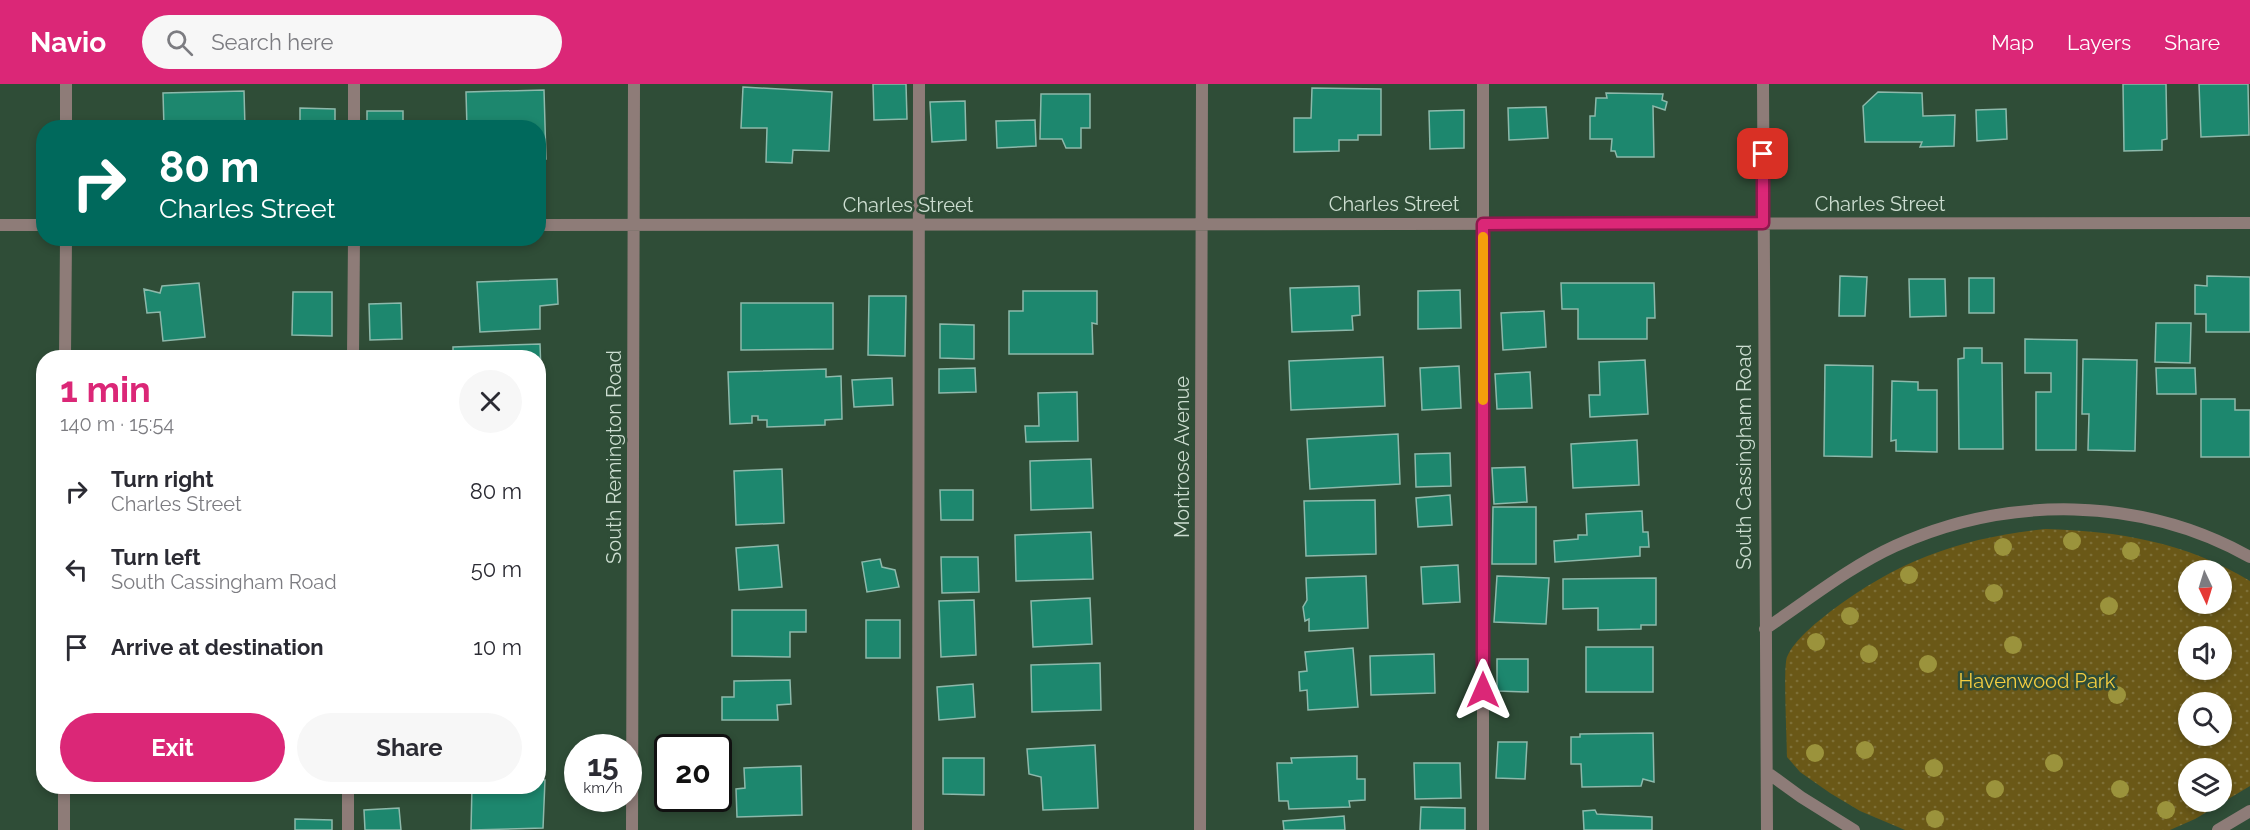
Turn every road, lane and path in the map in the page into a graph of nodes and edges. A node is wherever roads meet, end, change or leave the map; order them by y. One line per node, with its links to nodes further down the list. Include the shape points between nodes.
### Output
1 (66, 84): 8 (street)
2 (354, 84): 9 (street)
3 (634, 84): 12 (street, South Remington Road)
4 (919, 84): 13 (street)
5 (1202, 84): 14 (street, Montrose Avenue)
6 (1483, 84): 15 (street)
7 (1763, 84): 10 (street, South Cassingham Road)
8 (66, 120)
9 (354, 120)
10 (1763, 223): 11 (street, Charles Street); 15 (street, Charles Street); 24 (street, South Cassingham Road)
11 (2250, 223)
12 (634, 224): 13 (street, Charles Street); 18 (street, Charles Street); 31 (street, South Remington Road)
13 (919, 224): 14 (street, Charles Street); 32 (street)
14 (1202, 224): 15 (street, Charles Street); 33 (street, Montrose Avenue)
15 (1483, 224): 34 (street)
16 (0, 225): 17 (street)
17 (36, 225)
18 (546, 225)
19 (66, 246): 21 (street)
20 (354, 246): 22 (street)
21 (65, 350)
22 (353, 350)
23 (2250, 556): 24 (street, via 2194,531 2145,517 2095,510 2044,509 1992,515 1942,527 1893,547)
24 (1765, 629): 25 (street, South Cassingham Road)
25 (1768, 773): 35 (street, South Cassingham Road); 36 (street)
26 (64, 794): 29 (street)
27 (348, 794): 30 (street)
28 (2250, 811): 37 (street)
29 (64, 830)
30 (348, 830)
31 (632, 830)
32 (918, 830)
33 (1200, 830)
34 (1483, 830)
35 (1767, 830)
36 (1854, 830)
37 (2218, 830)

